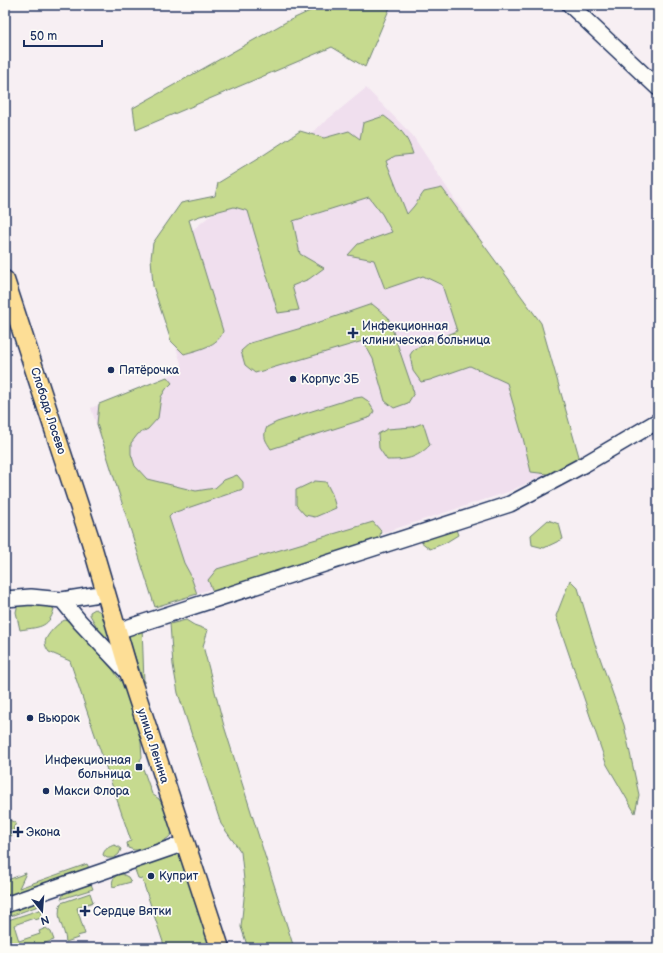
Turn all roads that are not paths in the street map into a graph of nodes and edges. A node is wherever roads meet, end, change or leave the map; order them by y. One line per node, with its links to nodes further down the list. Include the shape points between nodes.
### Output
1 (570, 5): 2 (street)
2 (658, 88)
3 (5, 280): 5 (main road, Слобода Лосево)
4 (658, 421): 9 (street, via 510,504)
5 (92, 542): 6 (main road, улица Ленина)
6 (106, 593): 8 (street); 9 (main road, улица Ленина)
7 (5, 599): 8 (street, via 31,597)
8 (62, 600): 10 (street)
9 (117, 631): 10 (main road, улица Ленина)
10 (130, 675): 11 (main road, улица Ленина)
11 (185, 843): 12 (street); 13 (main road, улица Ленина)
12 (5, 906)
13 (220, 948)

